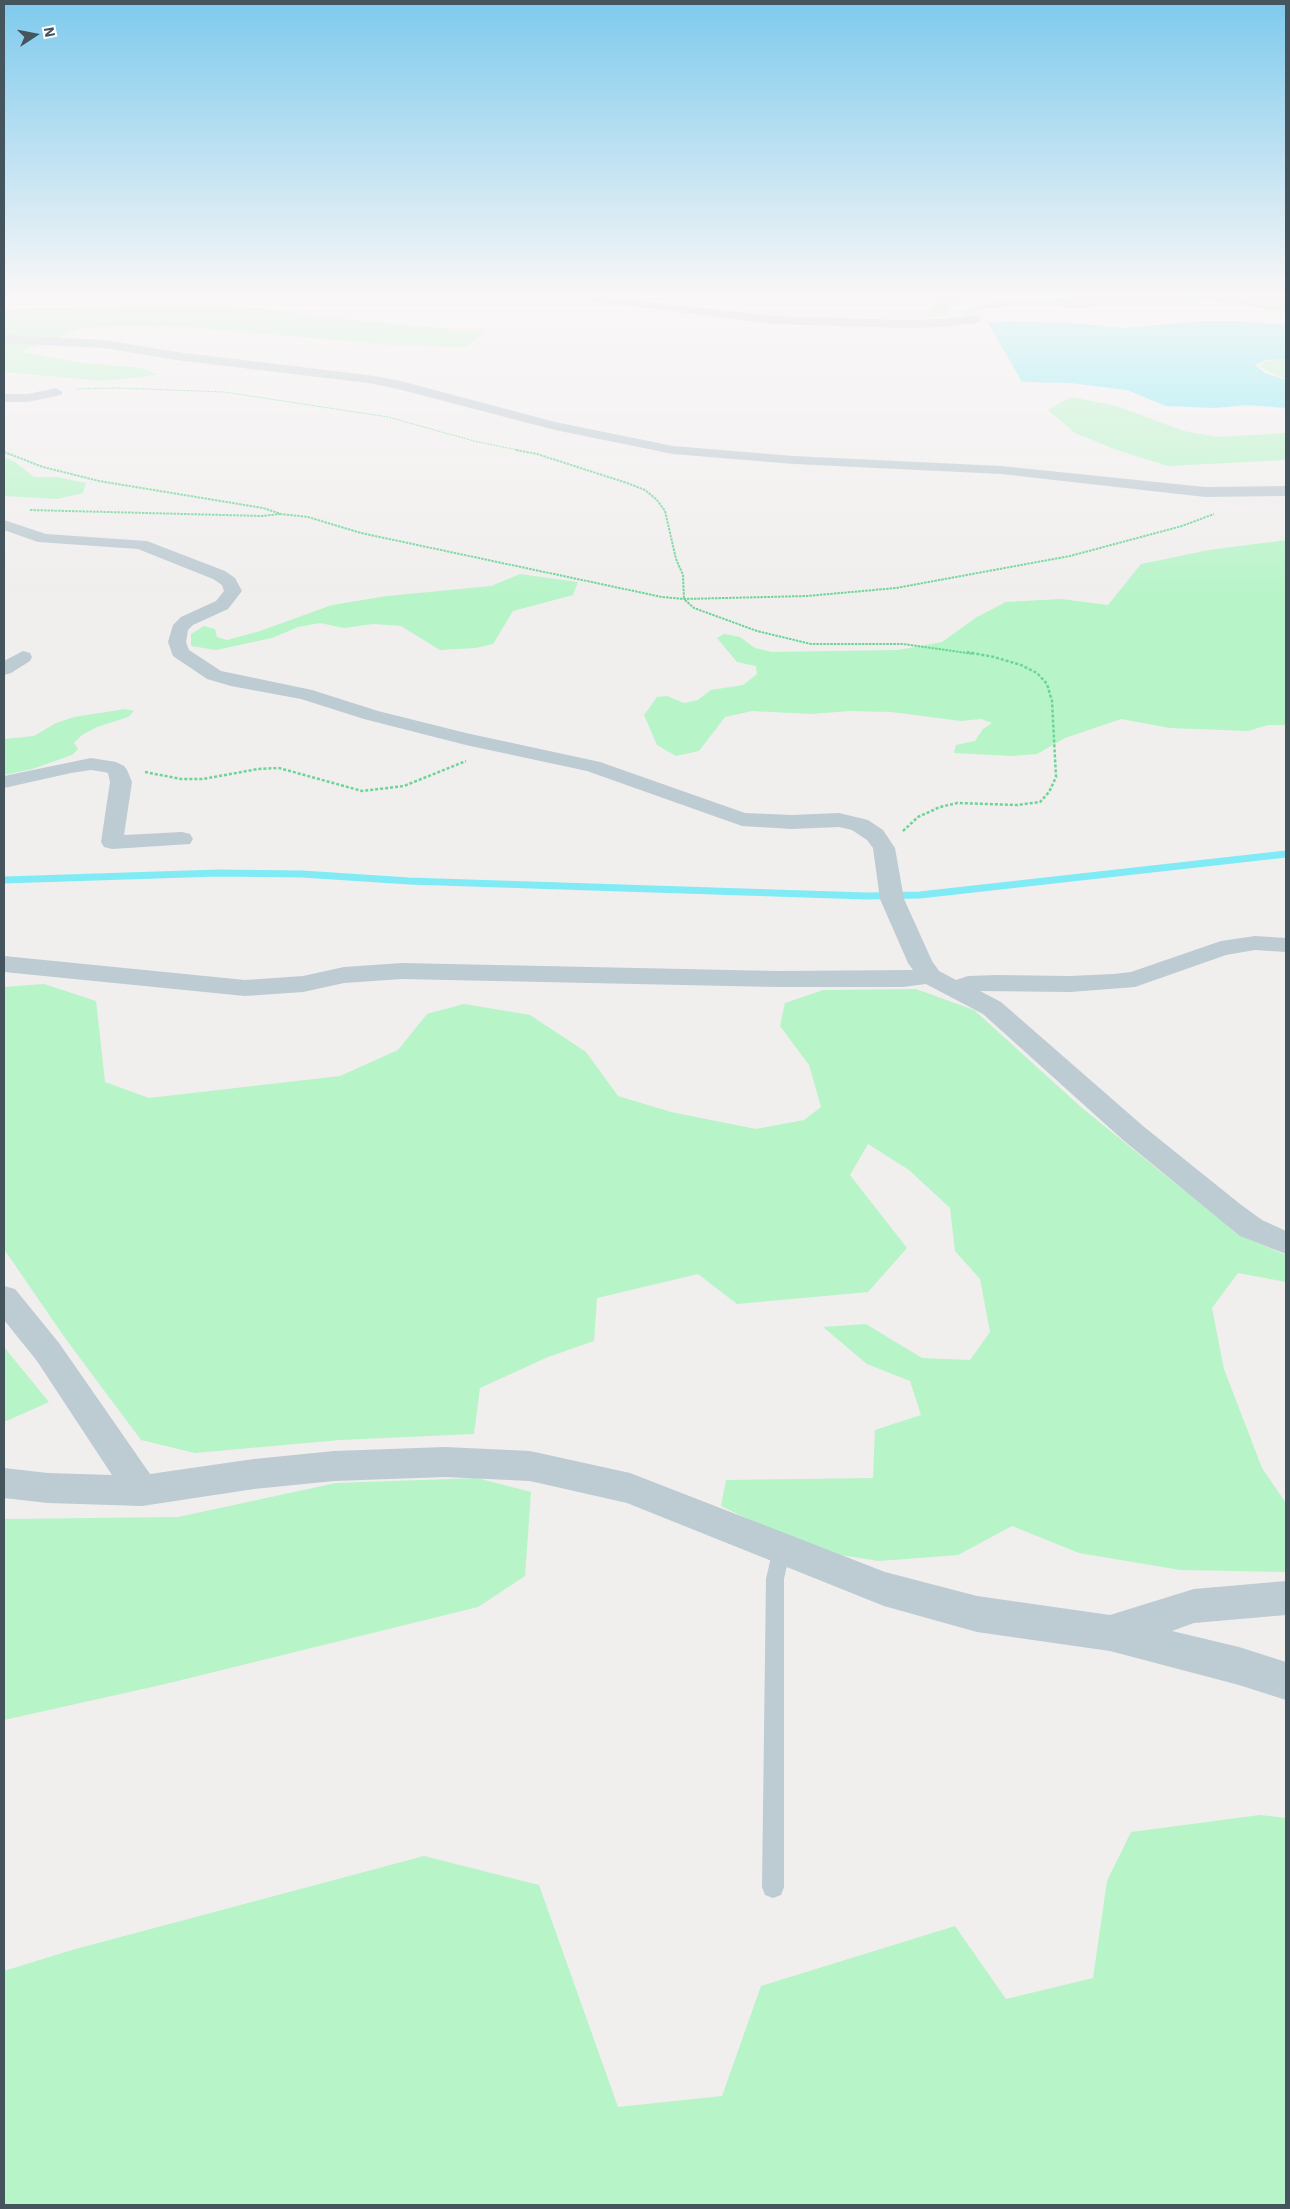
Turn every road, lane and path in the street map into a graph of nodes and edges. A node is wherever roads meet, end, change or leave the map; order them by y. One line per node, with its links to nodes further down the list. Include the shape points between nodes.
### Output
1 (42, 395): 4 (street)
2 (245, 395): 11 (path, via 406,421 575,465 645,490 666,512 676,559 683,575)
3 (436, 395): 7 (street, via 555,426 673,450 794,460 1001,470 1165,489)
4 (4, 398)
5 (4, 452): 9 (path, via 50,469 99,481 263,508)
6 (1286, 491): 7 (street)
7 (1245, 493): 11 (path, via 1244,499 1182,526 1070,556 994,571 856,593)
8 (28, 510): 9 (path)
9 (281, 514): 11 (path, via 308,517 361,533)
10 (4, 525): 18 (street, via 44,539 141,544 229,582 233,591 222,605 187,621 179,629 177,642 180,652 214,675 305,694 371,715 593,766 742,819 839,820 860,825 876,835)
11 (684, 599): 18 (path, via 694,608 757,631 811,644 903,644 994,657 1037,673 1046,684 1052,701 1056,777 1040,802 1017,805 957,803 940,807 918,817)
12 (23, 657): 13 (street)
13 (4, 670)
14 (472, 759): 15 (path, via 404,786 362,791 279,768 203,779)
15 (116, 770): 16 (street, via 91,764); 17 (street, via 121,782 112,842)
16 (4, 782)
17 (182, 839)
18 (884, 848): 21 (street, via 890,894 920,964)
19 (1286, 945): 22 (street, via 1255,943 1221,948 1135,979 1114,982 968,984)
20 (4, 964): 21 (street, via 244,988 402,971 777,978 903,979)
21 (930, 976): 22 (street)
22 (956, 988): 23 (street, via 992,1008 1133,1133 1244,1223)
23 (1286, 1243)
24 (4, 1298): 26 (street, via 48,1352)
25 (4, 1483): 26 (street)
26 (142, 1491): 27 (street, via 334,1466 445,1462 530,1466 630,1488)
27 (782, 1548): 29 (street, via 884,1589 977,1614); 31 (lane, via 775,1580)
28 (1286, 1598): 29 (street, via 1194,1606)
29 (1110, 1632): 30 (street)
30 (1286, 1681)
31 (774, 1887)

